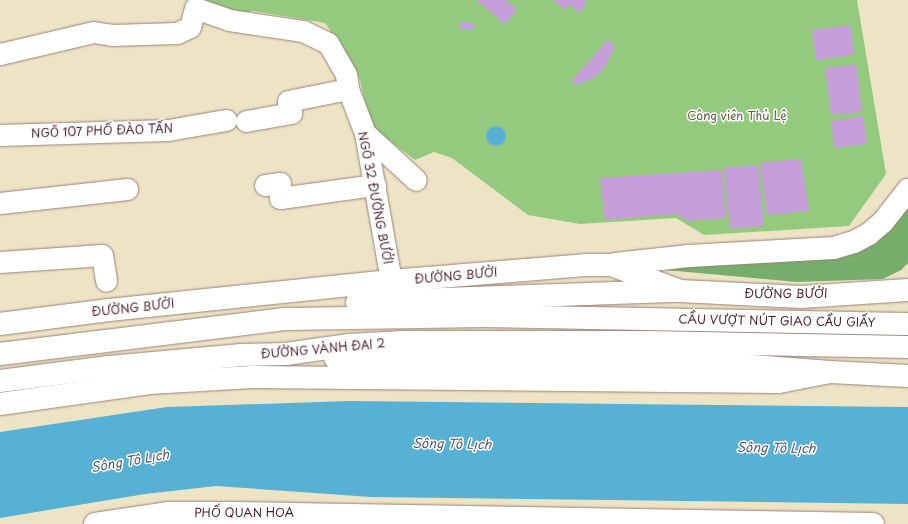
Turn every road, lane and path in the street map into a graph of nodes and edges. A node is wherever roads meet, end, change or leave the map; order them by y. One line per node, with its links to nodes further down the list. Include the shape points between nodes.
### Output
1 (193, 4): 2 (lane, NGÕ 32 ĐƯỜNG BƯỞI, via 190,27 177,33 112,35 93,32); 3 (lane, NGÕ 32 ĐƯỜNG BƯỞI, via 229,20 303,31 328,43 346,74)
2 (0, 54)
3 (348, 89): 4 (lane, NGÕ 32 ĐƯỜNG BƯỞI); 5 (lane, NGÕ 107 PHỐ ĐÀO TẤN, via 288,101 291,112 168,130)
4 (365, 133): 6 (lane); 8 (lane, NGÕ 32 ĐƯỜNG BƯỞI)
5 (0, 135)
6 (416, 180)
7 (265, 185): 8 (lane, via 280,183 280,198)
8 (375, 185): 15 (lane, NGÕ 32 ĐƯỜNG BƯỞI)
9 (127, 189): 11 (lane)
10 (908, 190): 13 (main road, via 883,222 869,234 834,248 689,256)
11 (0, 203)
12 (0, 262): 14 (lane, via 102,255)
13 (611, 265): 15 (main road, ĐƯỜNG BƯỞI); 17 (main road, ĐƯỜNG BƯỞI)
14 (106, 281)
15 (391, 281): 19 (main road, ĐƯỜNG BƯỞI, via 109,310)
16 (908, 290): 17 (main road, ĐƯỜNG BƯỞI, via 801,297)
17 (680, 291): 18 (main road, via 349,303)
18 (287, 319): 20 (main road, CẦU VƯỢT NÚT GIAO CẦU GIẤY, via 477,316); 23 (main road)
19 (0, 324)
20 (908, 324)
21 (647, 342): 22 (main road, CẦU VƯỢT NÚT GIAO CẦU GIẤY); 24 (main road, ĐƯỜNG VÀNH ĐAI 2, via 404,342 349,345)
22 (908, 347)
23 (0, 354)
24 (286, 354): 25 (main road, via 370,360 715,363); 27 (main road, ĐƯỜNG VÀNH ĐAI 2, via 241,355 109,366)
25 (830, 372): 26 (main road); 28 (main road, via 779,382 312,376 199,378)
26 (908, 376)
27 (0, 380)
28 (0, 404)
29 (237, 518): 30 (main road, PHỐ QUAN HOA); 33 (main road, PHỐ QUAN HOA, via 169,513)
30 (371, 519): 31 (main road, PHỐ QUAN HOA)
31 (636, 521): 32 (main road, PHỐ QUAN HOA)
32 (828, 523): 34 (main road, PHỐ QUAN HOA)
33 (95, 524)
34 (867, 524): 35 (main road, PHỐ QUAN HOA)
35 (873, 524)

